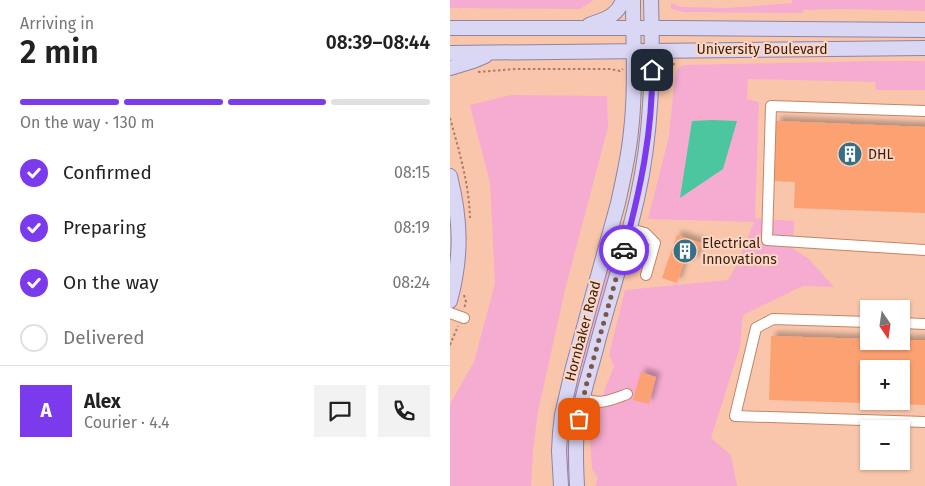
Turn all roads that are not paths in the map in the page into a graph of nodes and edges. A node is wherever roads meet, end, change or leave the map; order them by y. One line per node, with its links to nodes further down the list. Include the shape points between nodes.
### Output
1 (623, 0): 5 (main road, via 613,14)
2 (633, 0): 6 (main road, Hornbaker Road)
3 (651, 0): 7 (main road, Hornbaker Road)
4 (450, 28): 5 (main road, University Boulevard)
5 (583, 28): 6 (main road, University Boulevard)
6 (634, 28): 7 (main road, University Boulevard); 10 (main road, Hornbaker Road)
7 (652, 28): 8 (main road, University Boulevard); 11 (main road, Hornbaker Road)
8 (925, 30)
9 (925, 48): 11 (main road, University Boulevard)
10 (634, 51): 11 (main road, University Boulevard); 13 (main road, University Boulevard); 29 (main road, Hornbaker Road, via 631,132 623,180 562,415)
11 (653, 51): 17 (main road, Hornbaker Road, via 650,119)
12 (450, 53): 13 (main road, University Boulevard)
13 (493, 53): 14 (main road)
14 (450, 68)
15 (925, 111): 18 (lane, via 771,106 767,240)
16 (450, 176): 20 (main road, via 458,219 459,247)
17 (630, 229): 19 (lane, via 645,233 655,243); 27 (main road, Hornbaker Road)
18 (925, 250)
19 (646, 274)
20 (450, 301)
21 (450, 313): 22 (lane)
22 (461, 322)
23 (860, 322): 28 (lane, via 773,319 756,328 735,416)
24 (910, 323): 25 (lane)
25 (925, 324)
26 (627, 394): 27 (lane, via 606,402 590,402)
27 (583, 398): 30 (main road, Hornbaker Road, via 577,429)
28 (925, 422)
29 (561, 486)
30 (577, 486)

